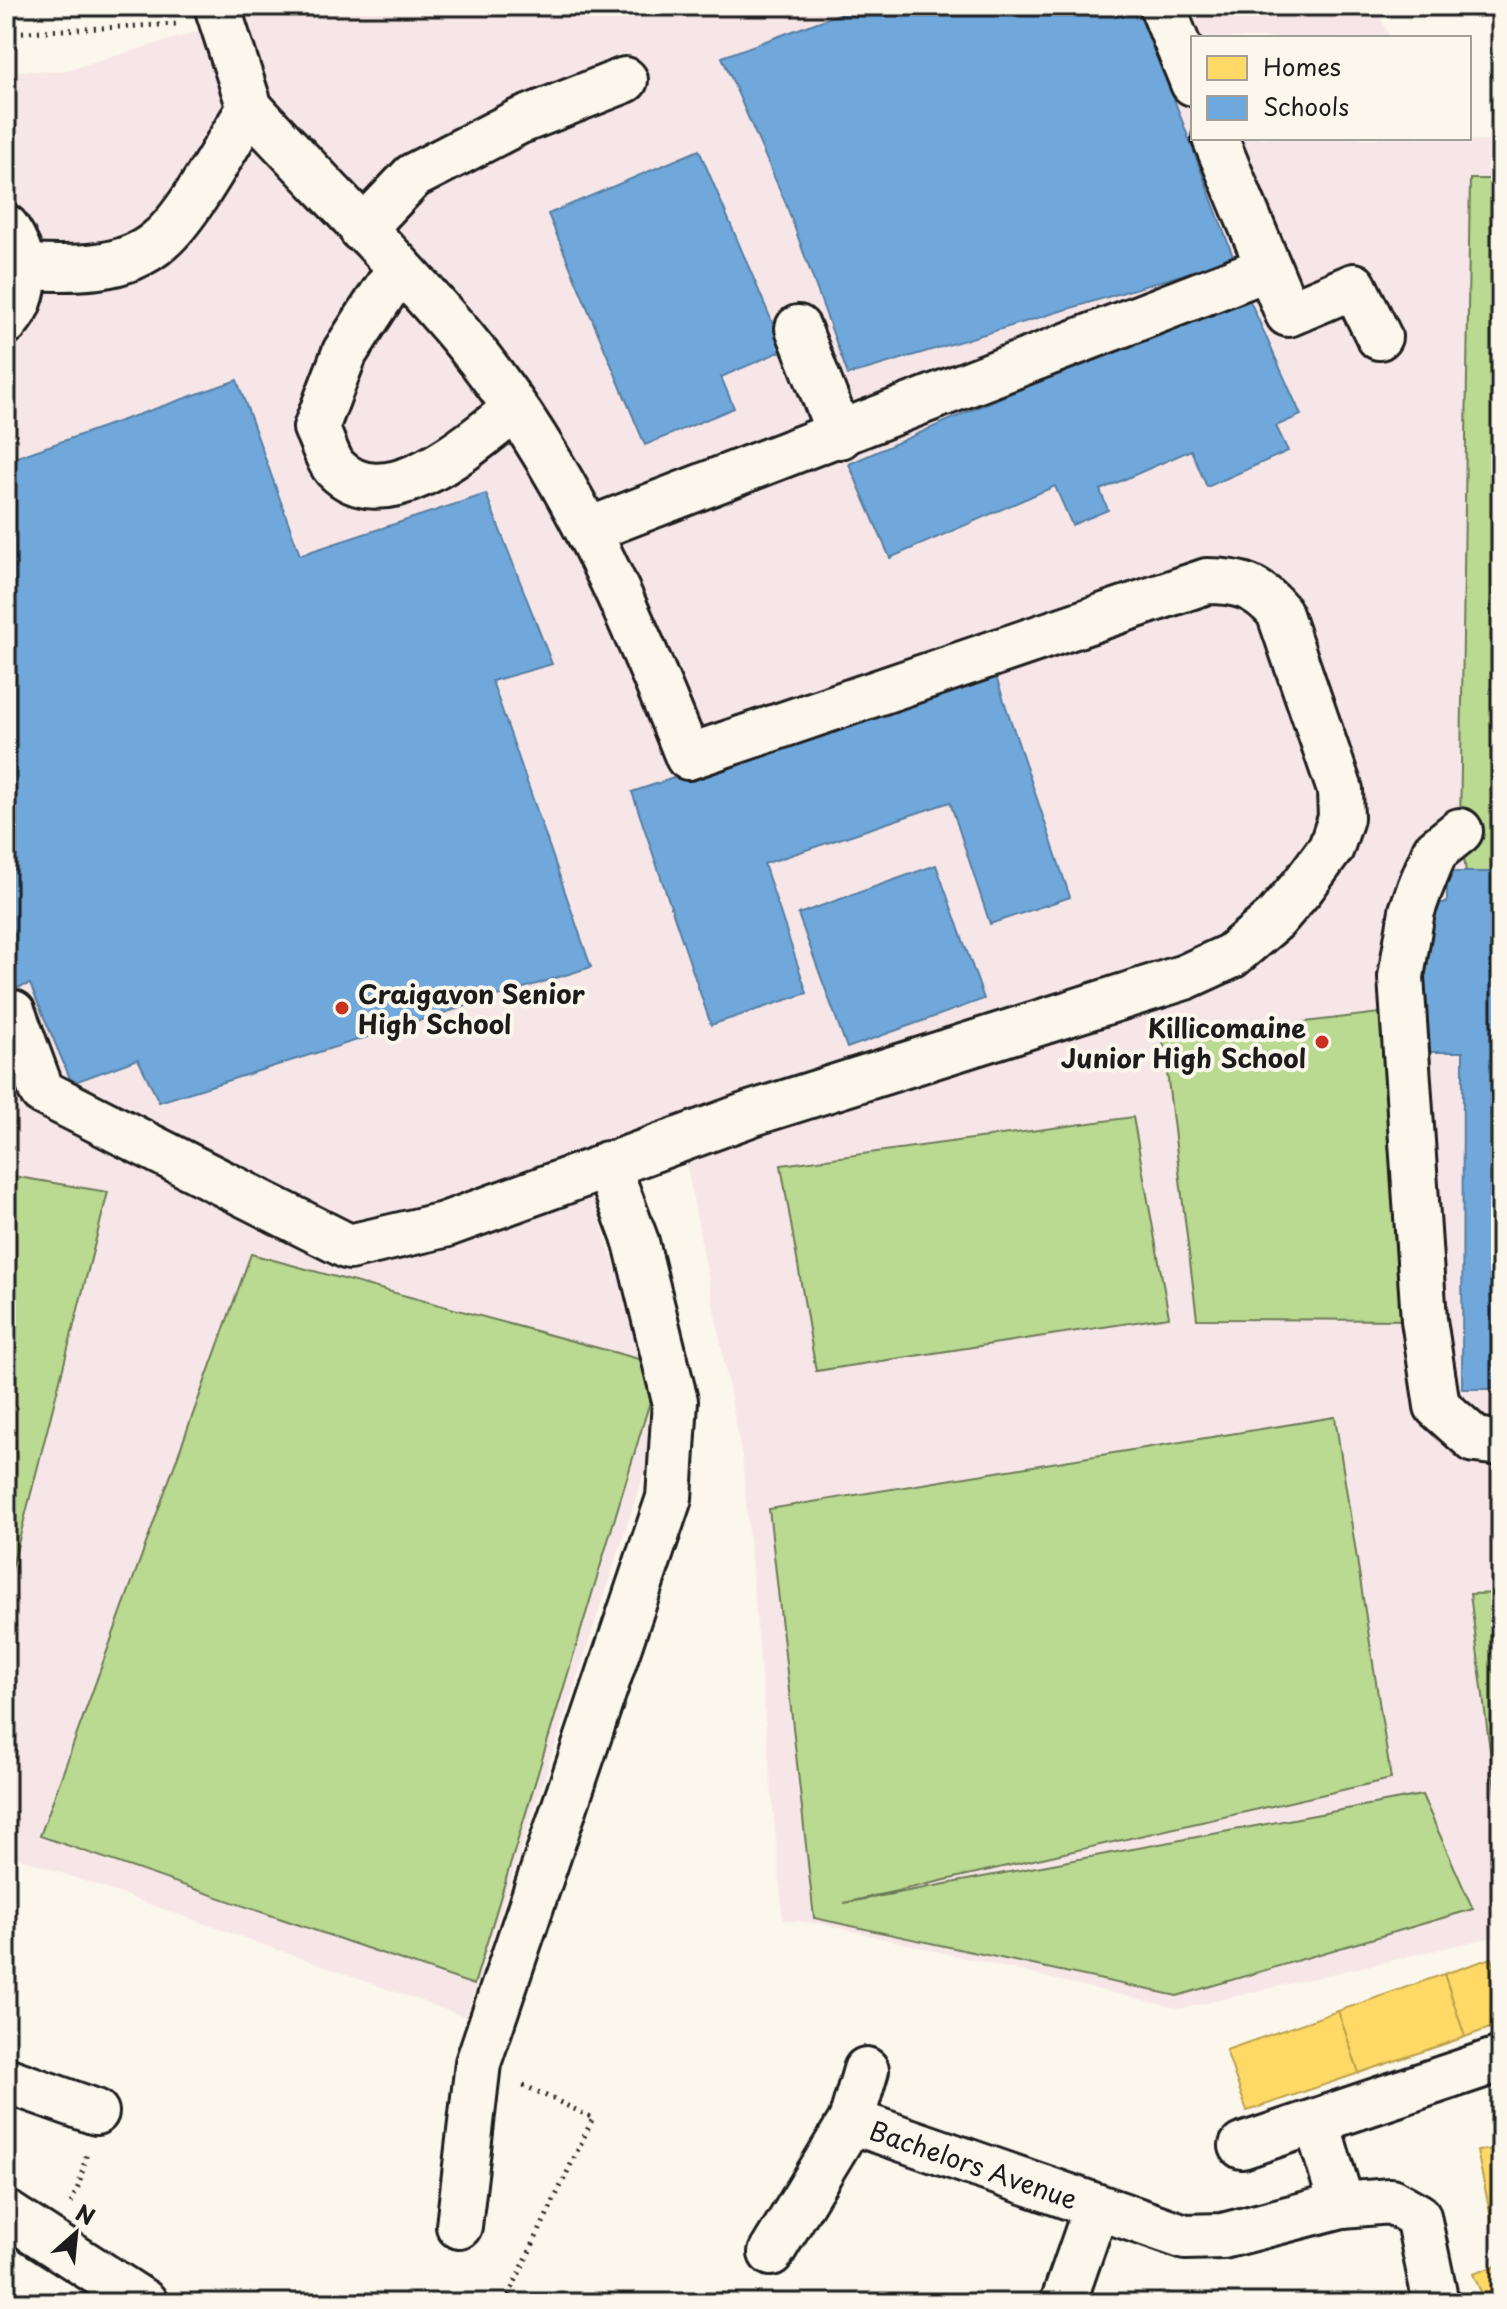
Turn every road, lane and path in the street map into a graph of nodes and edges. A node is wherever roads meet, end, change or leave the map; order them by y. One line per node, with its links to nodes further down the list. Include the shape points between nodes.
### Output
1 (1162, 6): 4 (street)
2 (218, 9): 3 (path, via 179,24); 6 (street)
3 (6, 33)
4 (1191, 78)
5 (625, 80): 9 (street, via 518,122 413,176)
6 (250, 108): 9 (street); 10 (street, via 160,241 130,257 79,270)
7 (1216, 140): 11 (street)
8 (6, 227): 10 (street)
9 (362, 230): 12 (street)
10 (25, 267): 13 (street, via 23,291)
11 (1268, 268): 15 (street, via 1288,314 1354,286); 17 (street)
12 (399, 269): 16 (street, via 461,337); 16 (street, via 345,352 316,428 335,467 370,487 407,482)
13 (6, 322)
14 (798, 328): 17 (street)
15 (1379, 337)
16 (515, 409): 18 (street)
17 (840, 436): 18 (street)
18 (589, 530): 21 (street, via 688,757 1207,581 1236,581 1262,592 1279,612 1340,790 1341,818 1331,848 1303,886 1275,919 1231,956 1185,977)
19 (1460, 831): 22 (street, via 1435,851 1420,888 1401,977 1424,1320 1437,1406 1475,1440)
20 (13, 1013): 21 (street, via 42,1092 349,1247 444,1225)
21 (607, 1164): 24 (street, via 636,1242 675,1401 669,1498)
22 (1501, 1443)
23 (1501, 2059): 29 (street)
24 (478, 2063): 34 (street); 38 (path, via 593,2118)
25 (866, 2070): 28 (street)
26 (6, 2080): 27 (street)
27 (96, 2112): 35 (path, via 79,2185)
28 (851, 2121): 32 (street, Bachelors Avenue); 36 (street)
29 (1317, 2124): 30 (street); 31 (street)
30 (1242, 2146)
31 (1342, 2205): 32 (street, Bachelors Avenue, via 1223,2236 1185,2237); 40 (street, Bachelors Avenue, via 1391,2201 1418,2216)
32 (1096, 2208): 39 (street, Bachelors Avenue)
33 (6, 2213): 35 (street)
34 (459, 2226)
35 (52, 2242): 37 (street)
36 (771, 2253)
37 (145, 2303)
38 (505, 2303)
39 (1063, 2303)
40 (1436, 2303)

